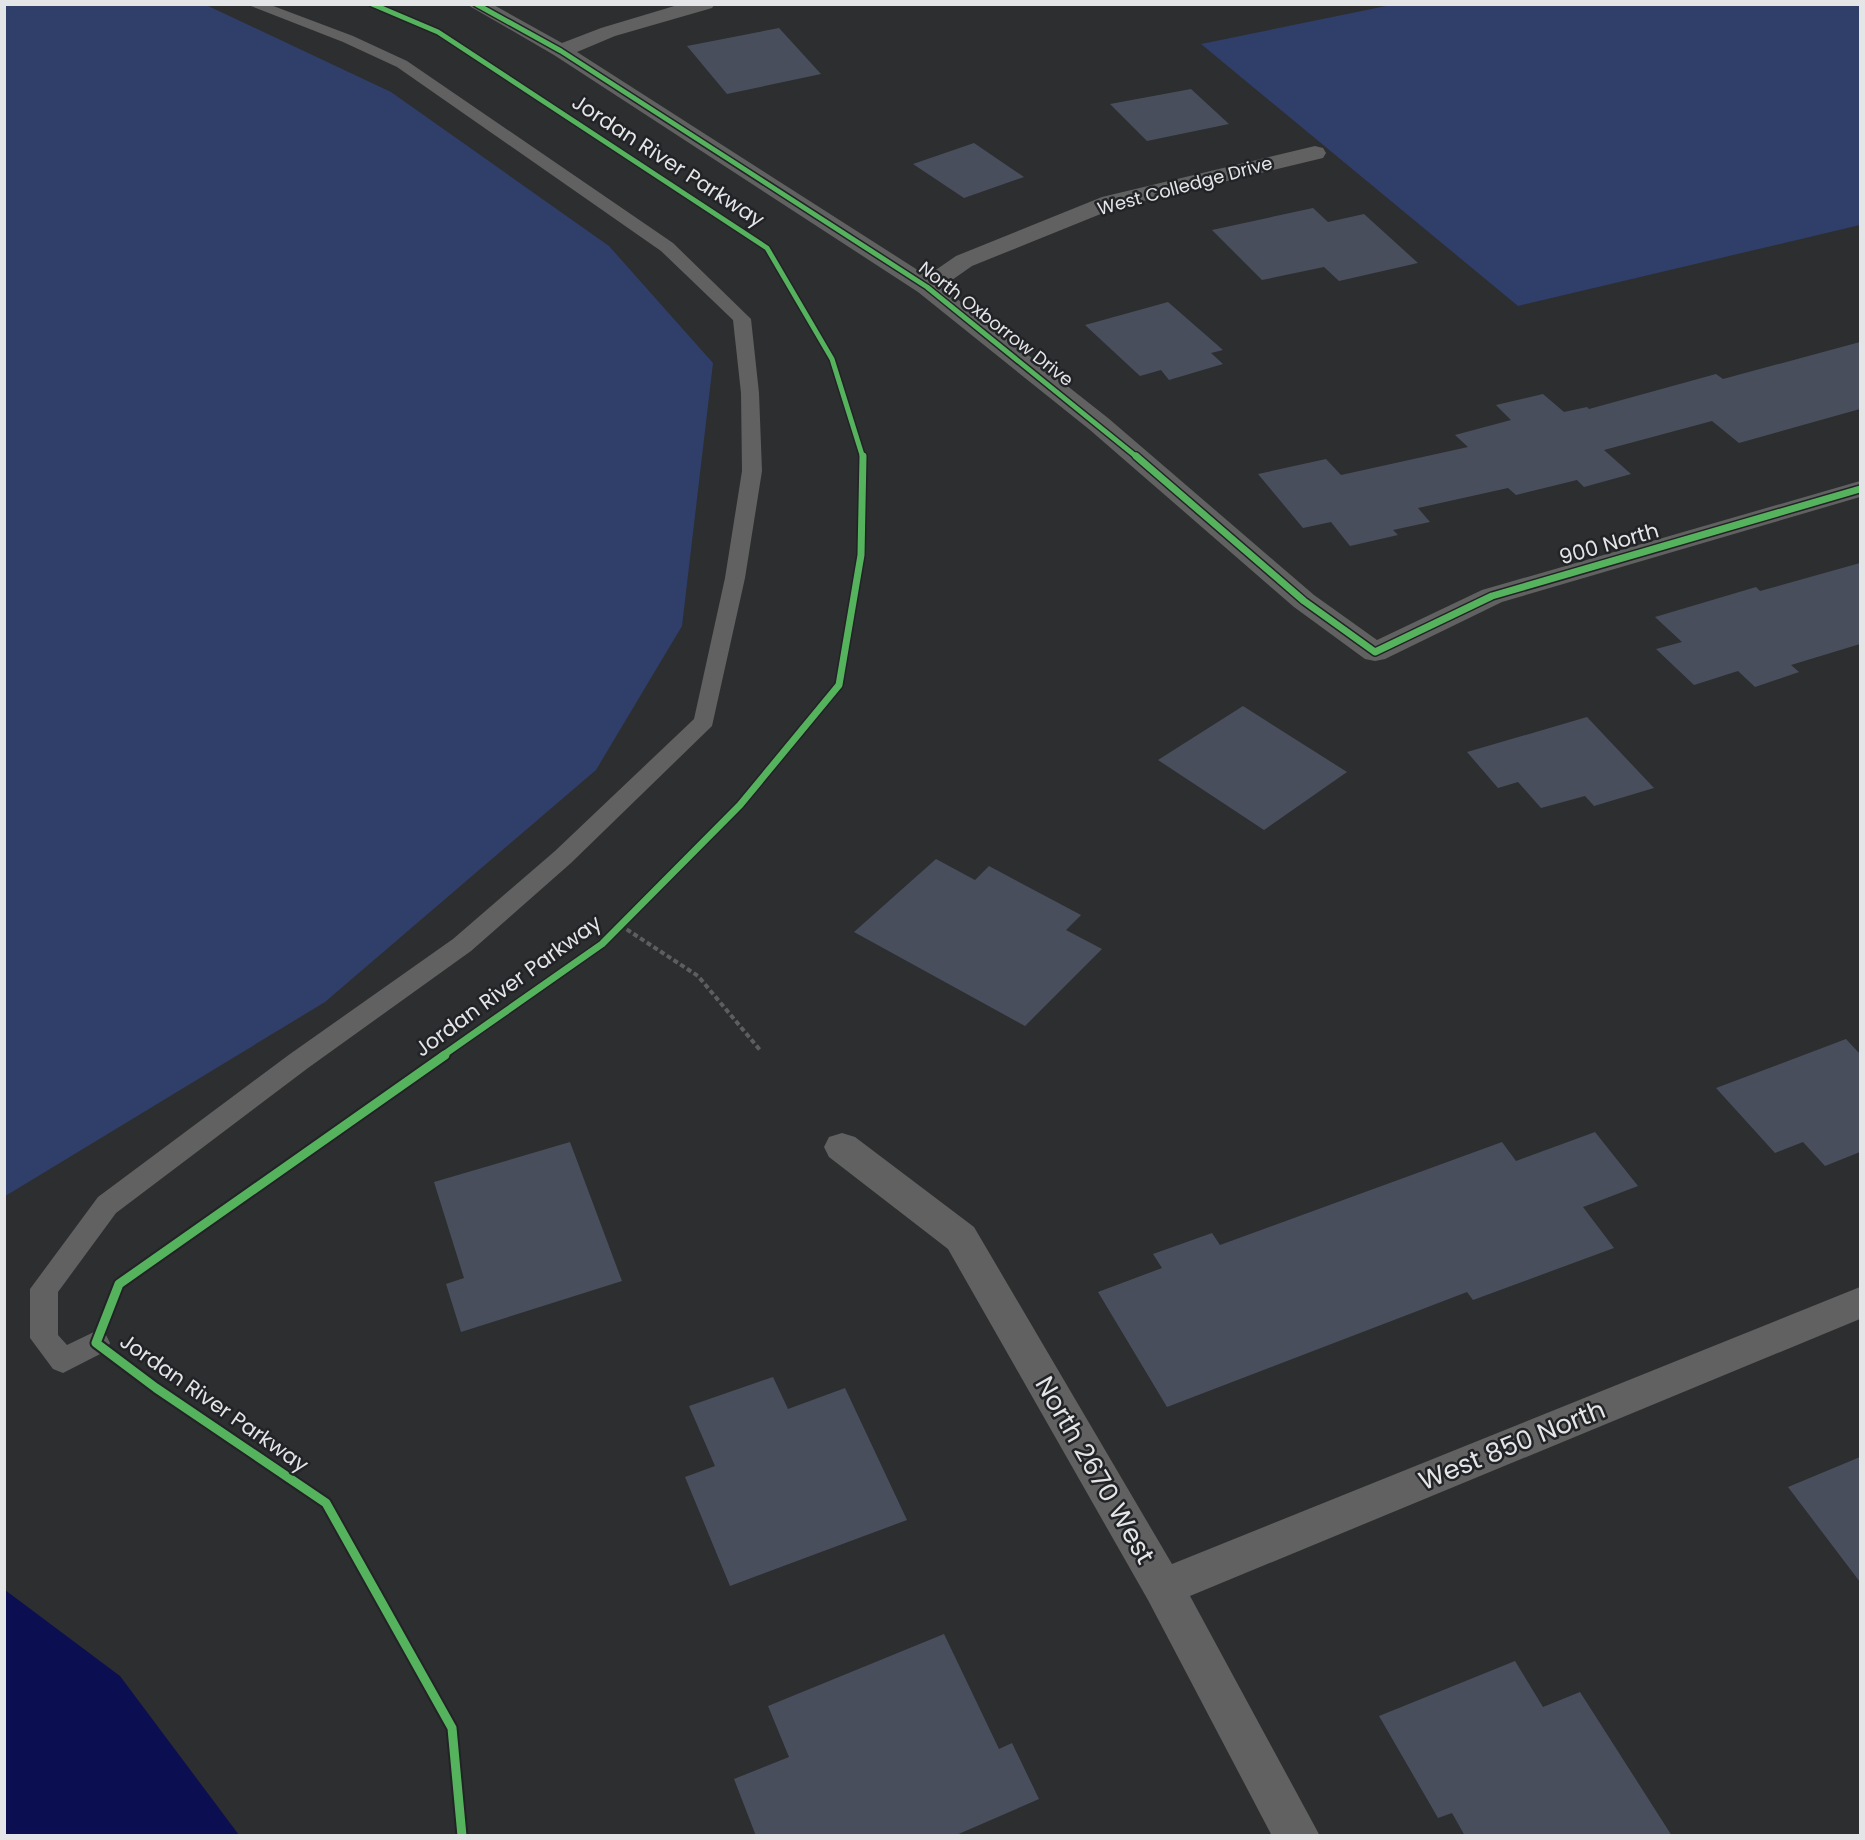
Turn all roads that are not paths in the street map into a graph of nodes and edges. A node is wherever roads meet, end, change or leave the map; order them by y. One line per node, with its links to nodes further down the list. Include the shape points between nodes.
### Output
1 (253, 4): 11 (lane, via 348,39 402,64 667,247 742,320 750,393 752,471 735,578 704,722 563,857 462,945 299,1060 107,1205 44,1289 44,1338 63,1361)
2 (476, 4): 4 (street, North Oxborrow Drive)
3 (705, 4): 4 (street, via 608,32)
4 (561, 51): 6 (street, North Oxborrow Drive)
5 (1315, 153): 6 (street, West Colledge Drive, via 1110,202 964,261)
6 (927, 287): 8 (street, North Oxborrow Drive, via 1099,424 1304,601)
7 (1860, 489): 8 (street, 900 North, via 1492,597)
8 (1375, 651)
9 (842, 1147): 12 (street, North 2670 West, via 961,1238)
10 (1860, 1303): 12 (street, West 850 North)
11 (96, 1342)
12 (1163, 1587): 13 (street, North 2670 West)
13 (1297, 1836)

